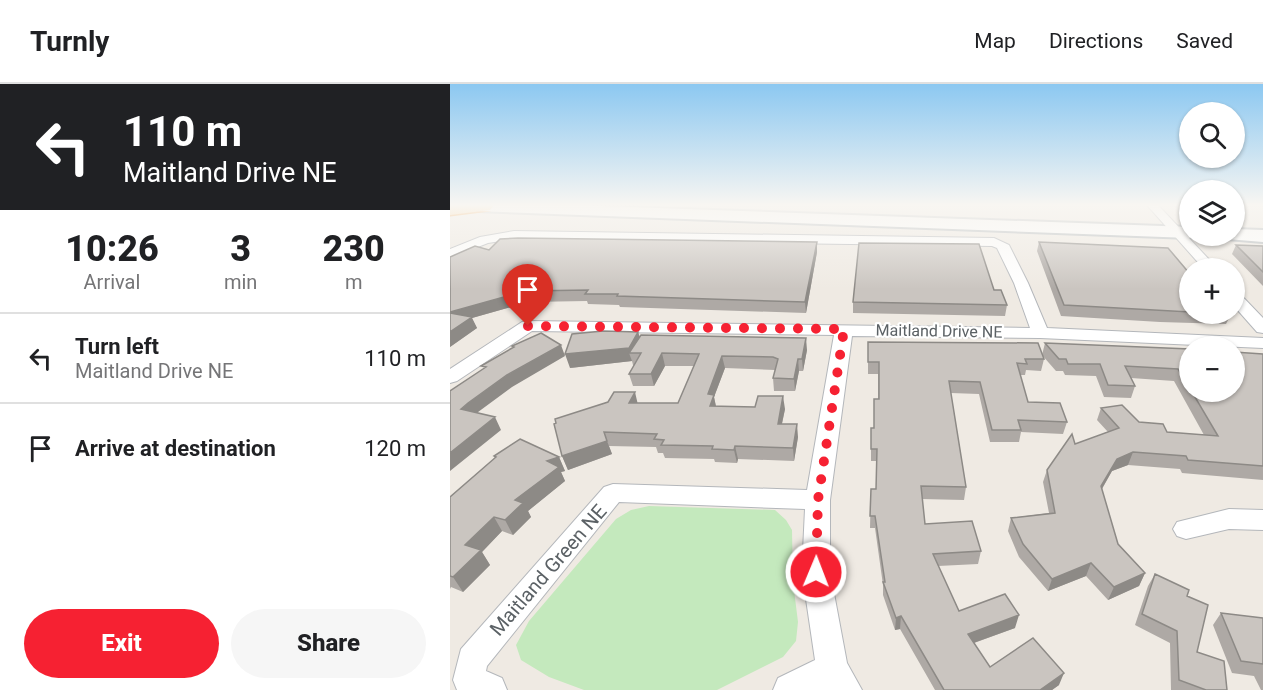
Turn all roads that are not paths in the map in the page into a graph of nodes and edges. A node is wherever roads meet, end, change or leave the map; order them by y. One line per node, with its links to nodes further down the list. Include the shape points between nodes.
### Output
1 (1118, 233): 5 (main road)
2 (1183, 233): 5 (street)
3 (1245, 235): 4 (main road)
4 (1263, 236)
5 (1196, 252): 7 (street)
6 (450, 254): 11 (street, via 485,240 514,235 994,243 1002,245)
7 (1201, 258)
8 (1245, 308): 9 (street)
9 (1263, 328)
10 (844, 329): 11 (street, Maitland Drive NE); 13 (street, Maitland Drive NE, via 528,326); 14 (street)
11 (1040, 333): 12 (street, Maitland Drive NE)
12 (1263, 344)
13 (450, 377)
14 (818, 500): 17 (street, via 816,572); 18 (street, Maitland Green NE, via 613,494 472,660 469,680)
15 (1263, 520): 16 (street, via 1228,519)
16 (1186, 529)
17 (838, 679): 19 (street)
18 (490, 690)
19 (790, 690)

